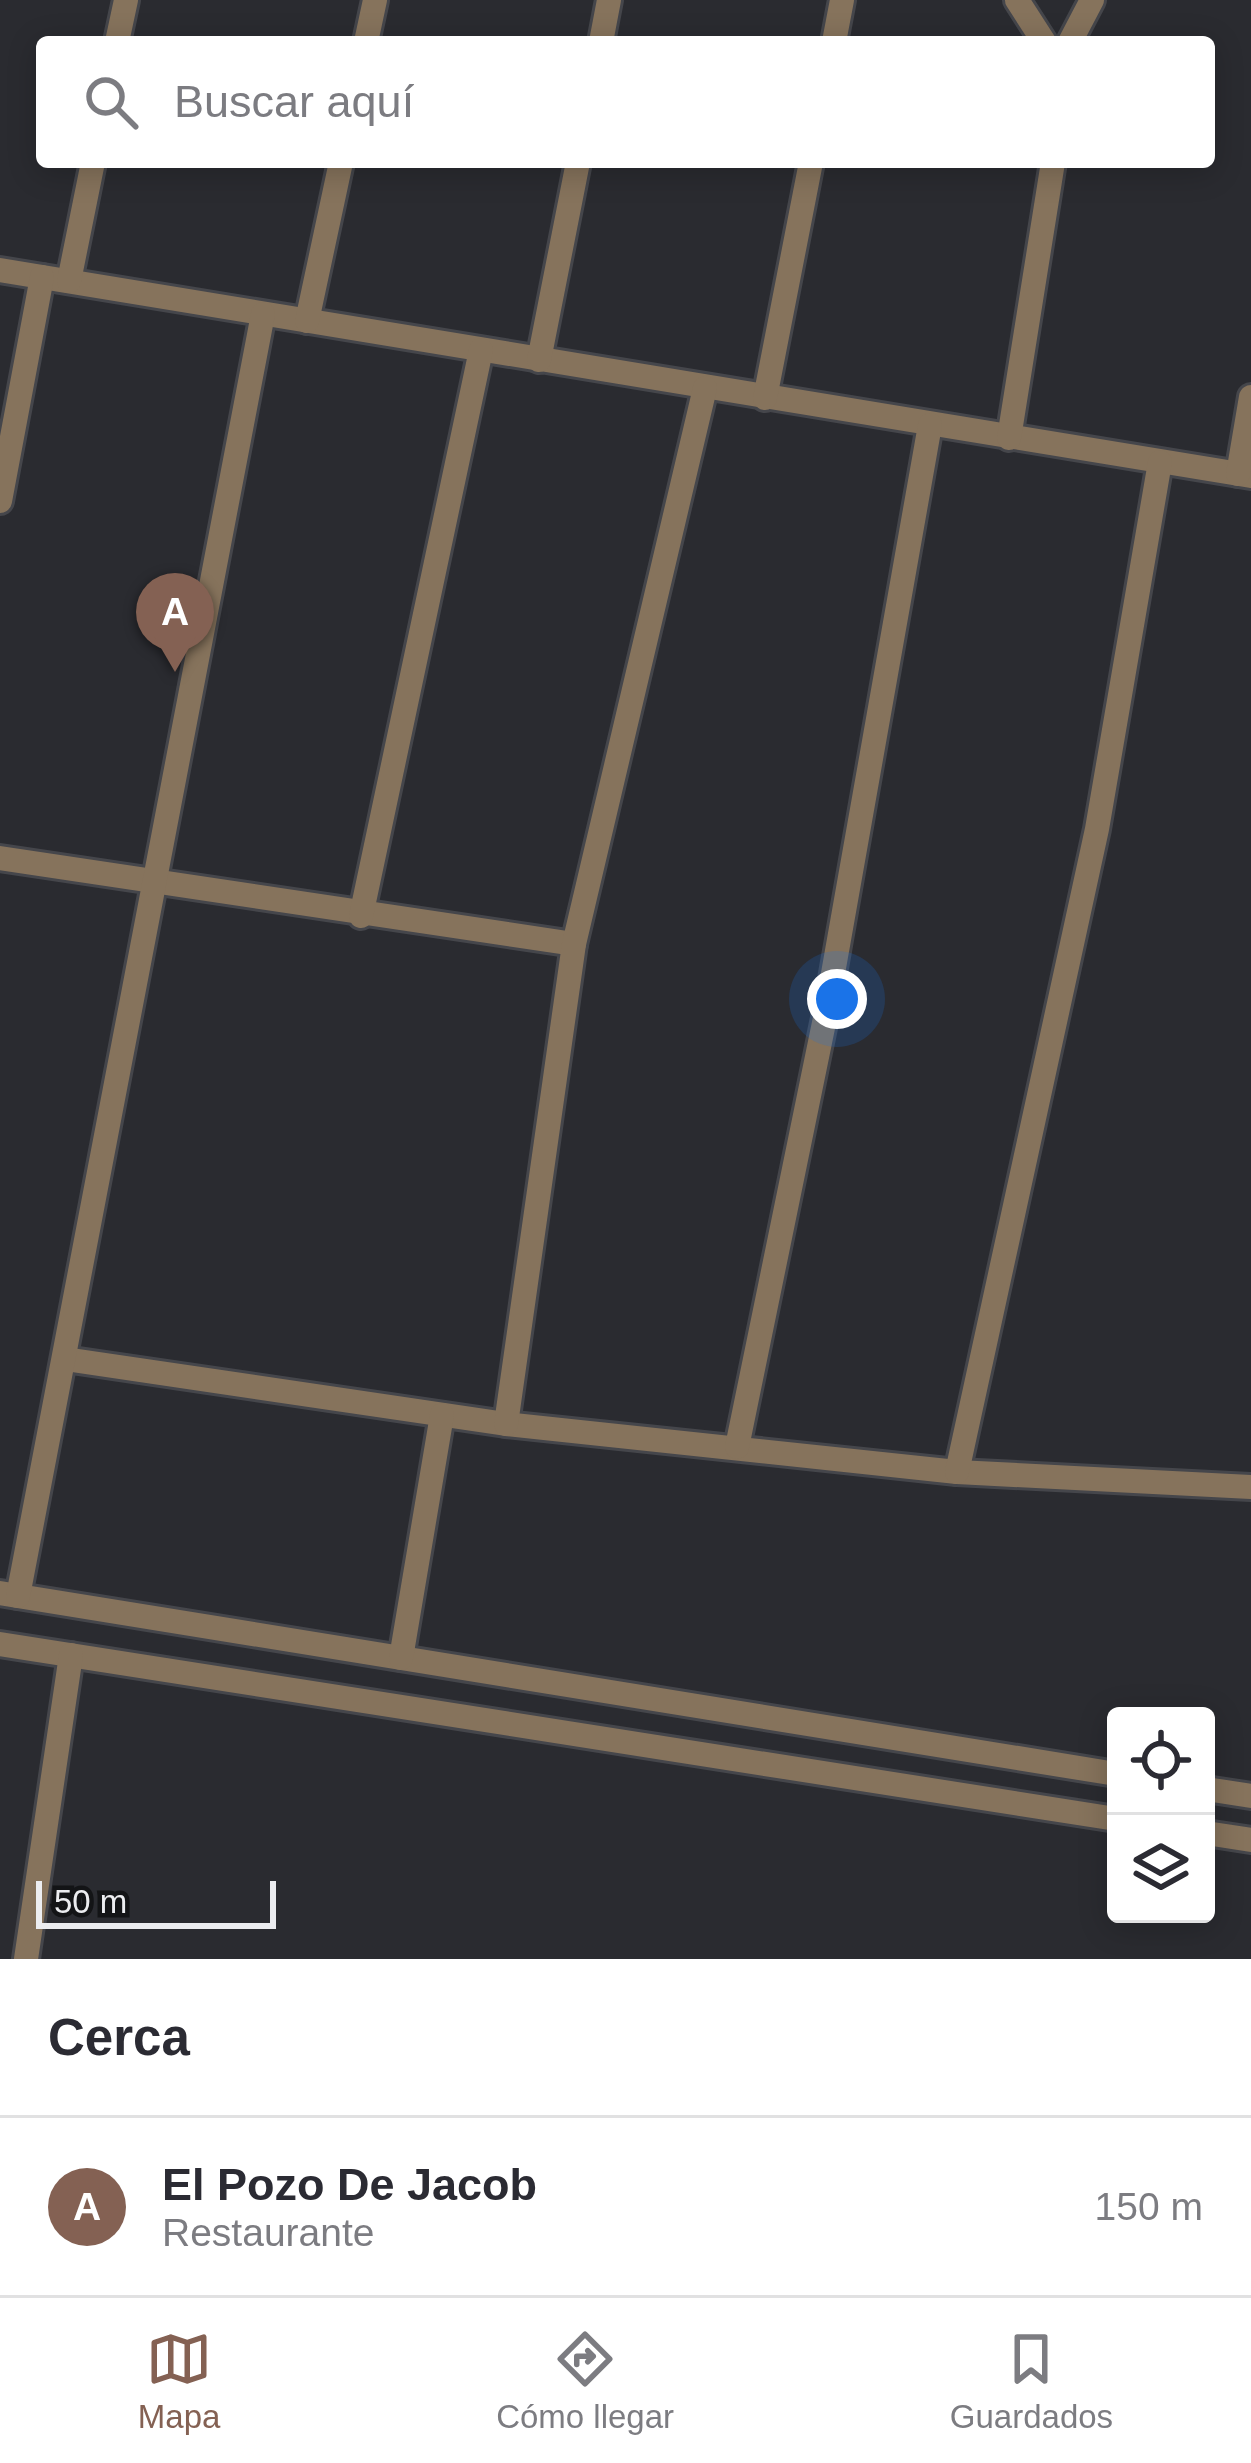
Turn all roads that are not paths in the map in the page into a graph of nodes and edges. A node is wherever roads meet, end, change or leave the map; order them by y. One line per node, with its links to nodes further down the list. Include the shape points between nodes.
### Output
1 (126, 0): 7 (street)
2 (375, 0): 8 (street)
3 (609, 0): 9 (street)
4 (842, 0): 10 (street)
5 (1017, 0): 11 (street)
6 (1092, 0): 12 (street)
7 (118, 36)
8 (367, 36)
9 (602, 36)
10 (835, 36)
11 (1040, 36)
12 (1073, 36)
13 (92, 168): 20 (street)
14 (339, 168): 22 (street)
15 (577, 168): 24 (street)
16 (810, 168): 27 (street)
17 (1051, 168): 29 (street)
18 (0, 270): 19 (street)
19 (41, 277): 20 (street); 32 (street)
20 (69, 281): 21 (street)
21 (263, 314): 22 (street); 34 (street)
22 (307, 321): 23 (street)
23 (481, 350): 24 (street); 35 (street)
24 (539, 360): 25 (street)
25 (705, 388): 27 (street); 36 (street)
26 (1251, 397): 31 (street)
27 (765, 398): 28 (street)
28 (930, 425): 29 (street); 40 (street, via 826,1013)
29 (1009, 438): 30 (street)
30 (1160, 462): 31 (street); 41 (street, via 1097,829)
31 (1244, 475)
32 (0, 501)
33 (0, 857): 34 (street)
34 (152, 885): 35 (street); 37 (street)
35 (361, 916): 36 (street)
36 (574, 944): 39 (street)
37 (65, 1359): 38 (street); 43 (street)
38 (442, 1415): 39 (street); 46 (street)
39 (506, 1424): 40 (street)
40 (737, 1447): 41 (street)
41 (957, 1472): 42 (street)
42 (1251, 1487)
43 (9, 1595): 46 (street)
44 (0, 1644): 45 (street)
45 (71, 1655): 50 (street); 53 (street)
46 (401, 1658): 47 (street)
47 (1107, 1773)
48 (1215, 1790): 49 (street)
49 (1251, 1796)
50 (1107, 1818)
51 (1215, 1834): 52 (street)
52 (1251, 1840)
53 (26, 1959)

